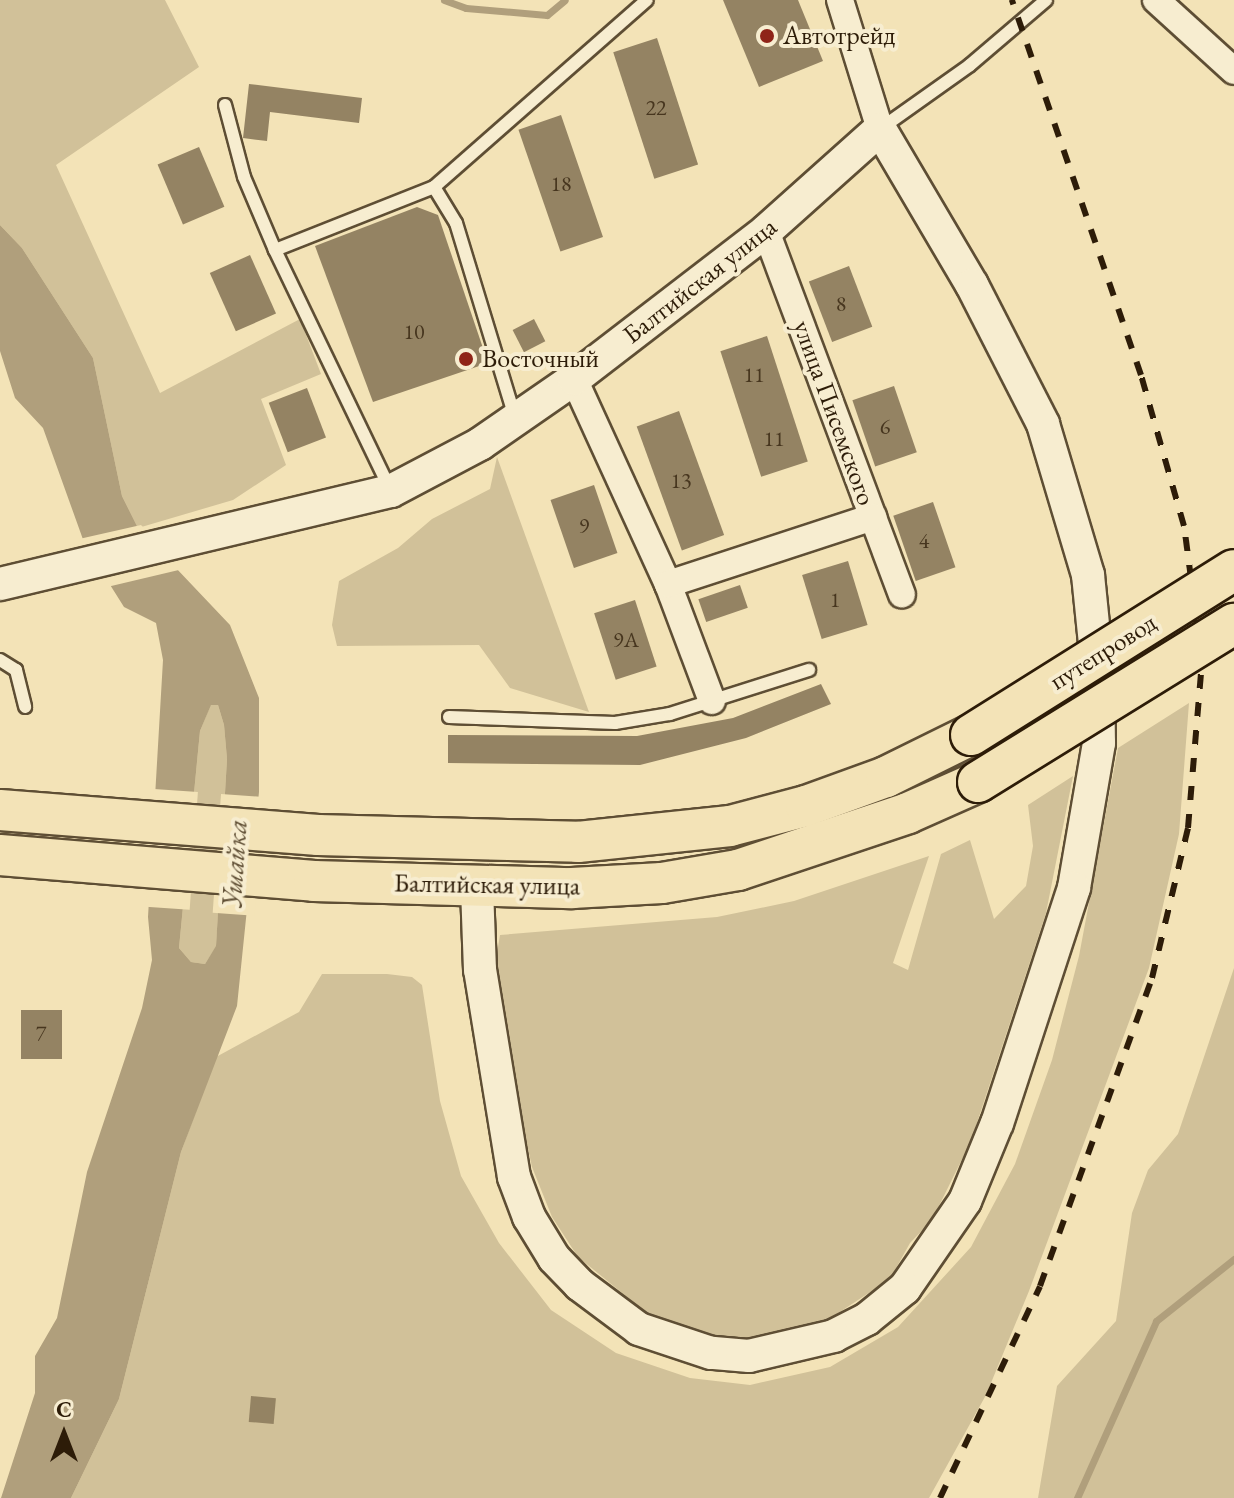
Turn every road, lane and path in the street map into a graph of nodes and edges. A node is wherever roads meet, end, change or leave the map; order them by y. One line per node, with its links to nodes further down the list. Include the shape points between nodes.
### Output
1 (647, 0): 8 (lane)
2 (840, 0): 7 (street)
3 (1046, 0): 7 (lane, via 970,65)
4 (1156, 0): 5 (street)
5 (1234, 71)
6 (225, 105): 10 (lane, via 244,177)
7 (880, 129): 9 (street, Балтийская улица); 29 (street, via 972,285 1043,424 1088,575 1098,673 1099,743 1074,888 997,1123 965,1201 905,1288 867,1319 834,1336 749,1356 711,1353 639,1329 580,1285 554,1258 529,1217 514,1177 480,970)
8 (434, 187): 10 (lane); 12 (lane, via 456,223)
9 (766, 231): 11 (street, Балтийская улица); 14 (street, улица Писемского)
10 (275, 250): 13 (lane)
11 (574, 379): 12 (street, Балтийская улица); 17 (street)
12 (515, 420): 13 (street, Балтийская улица)
13 (391, 491): 16 (street, Балтийская улица)
14 (873, 517): 17 (street); 18 (street, улица Писемского)
15 (1234, 570): 25 (main road, путепровод, bridge)
16 (0, 584)
17 (668, 584): 22 (street)
18 (902, 594)
19 (1234, 624): 26 (main road, путепровод, bridge)
20 (0, 660): 23 (lane, via 16,670)
21 (809, 670): 22 (lane)
22 (712, 701): 24 (lane, via 615,723)
23 (25, 707)
24 (449, 717)
25 (971, 735): 27 (main road, Балтийская улица, via 886,777 730,826 578,842 318,835)
26 (978, 782): 29 (main road, Балтийская улица, via 908,813 738,870 662,883)
27 (0, 810)
28 (0, 855): 29 (main road, Балтийская улица, via 314,881)
29 (477, 887)

